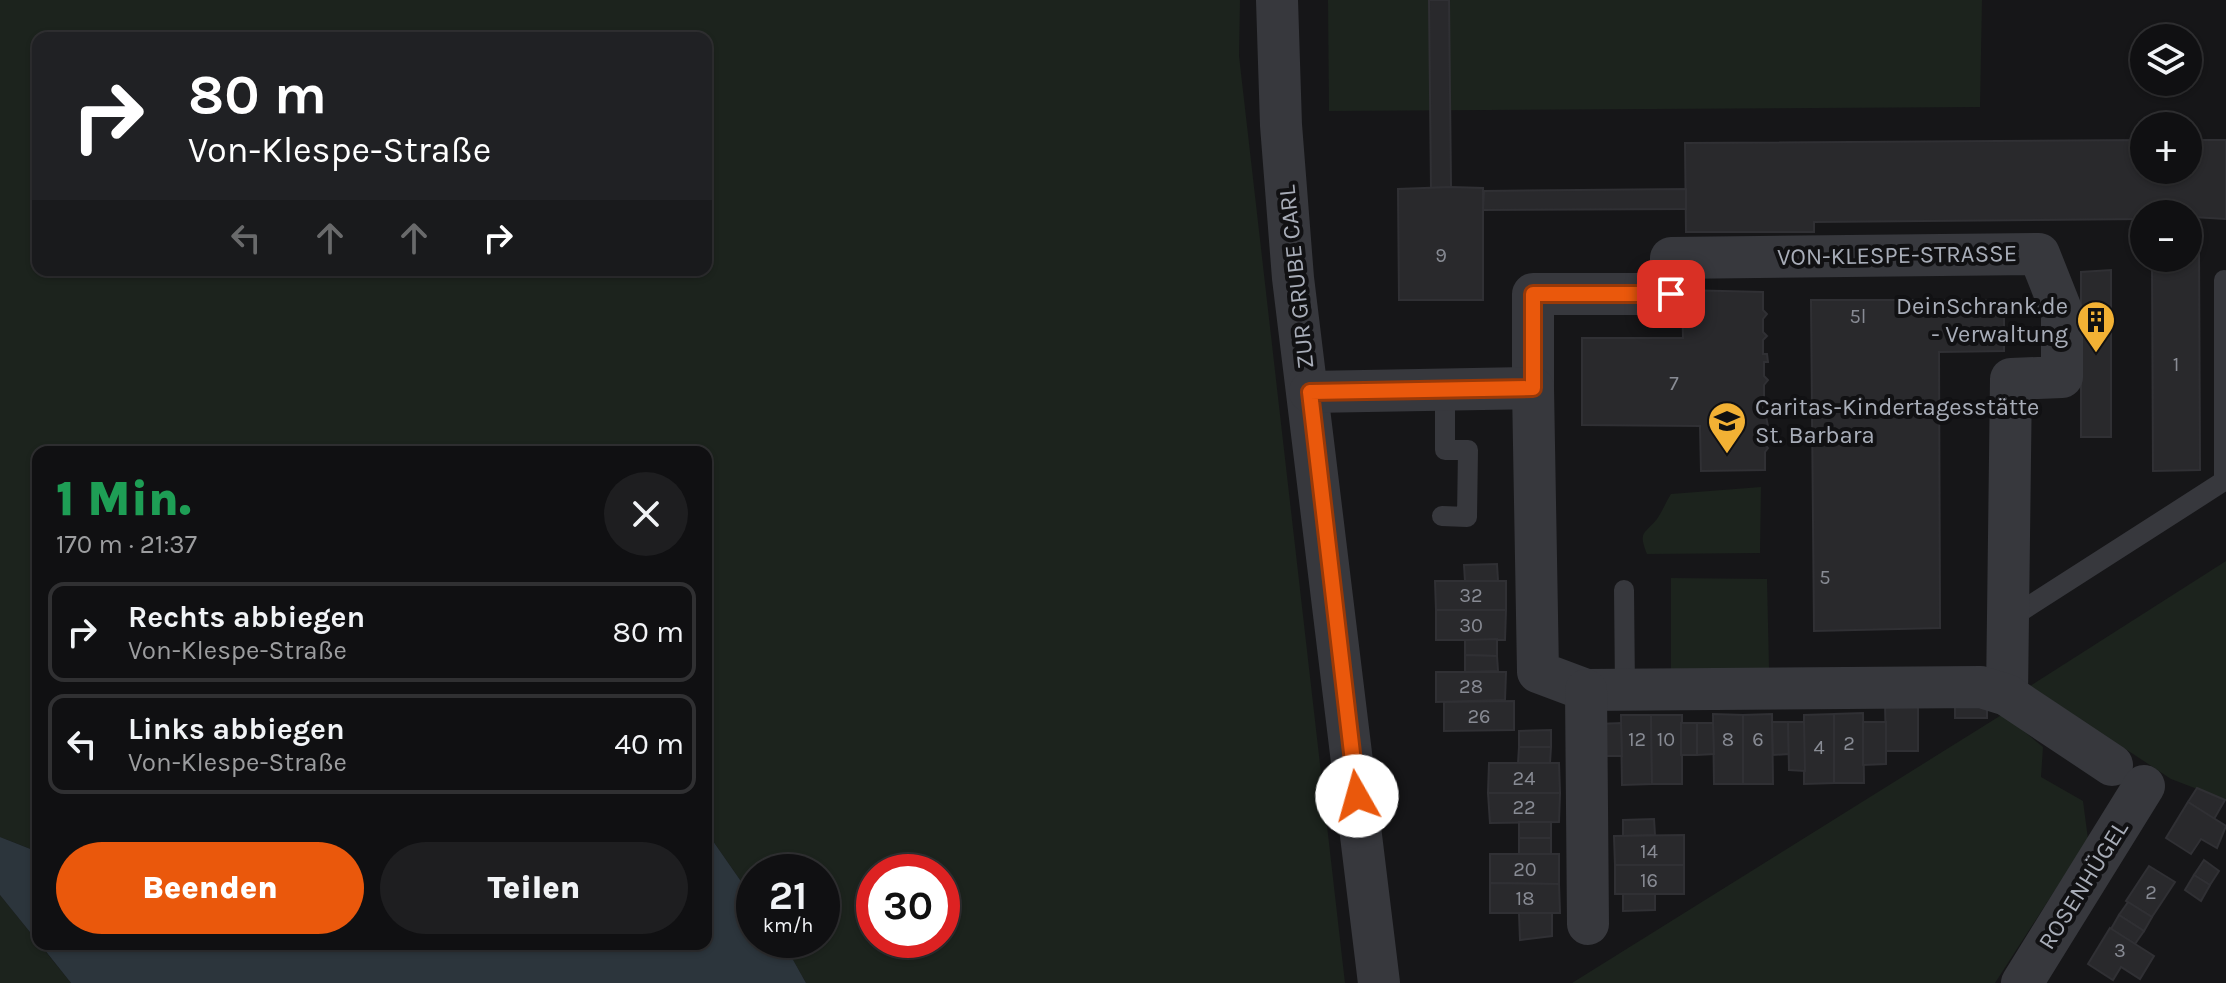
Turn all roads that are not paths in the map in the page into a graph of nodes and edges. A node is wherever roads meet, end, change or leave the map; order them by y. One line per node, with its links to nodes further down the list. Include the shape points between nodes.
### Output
1 (1277, 0): 5 (street, ZUR GRUBE CARL, via 1293,278)
2 (2224, 280): 8 (lane, via 2224,481)
3 (1533, 388): 4 (street); 8 (street, VON-KLESPE-STRASSE, via 1533,294 1671,294 1671,258 2039,254 2062,312 2062,377 2011,379); 9 (street, VON-KLESPE-STRASSE, via 1538,672)
4 (1445, 389): 5 (street); 6 (lane, via 1445,450 1468,450 1467,517)
5 (1310, 392): 13 (street, ZUR GRUBE CARL)
6 (1442, 516)
7 (1624, 590): 9 (lane)
8 (2009, 619): 10 (street, VON-KLESPE-STRASSE)
9 (1605, 690): 10 (street, VON-KLESPE-STRASSE, via 1981,687); 12 (street)
10 (2007, 695): 11 (street, VON-KLESPE-STRASSE)
11 (2128, 776): 14 (street, ROSENHÜGEL)
12 (1588, 924)
13 (1379, 983)
14 (2022, 983)

